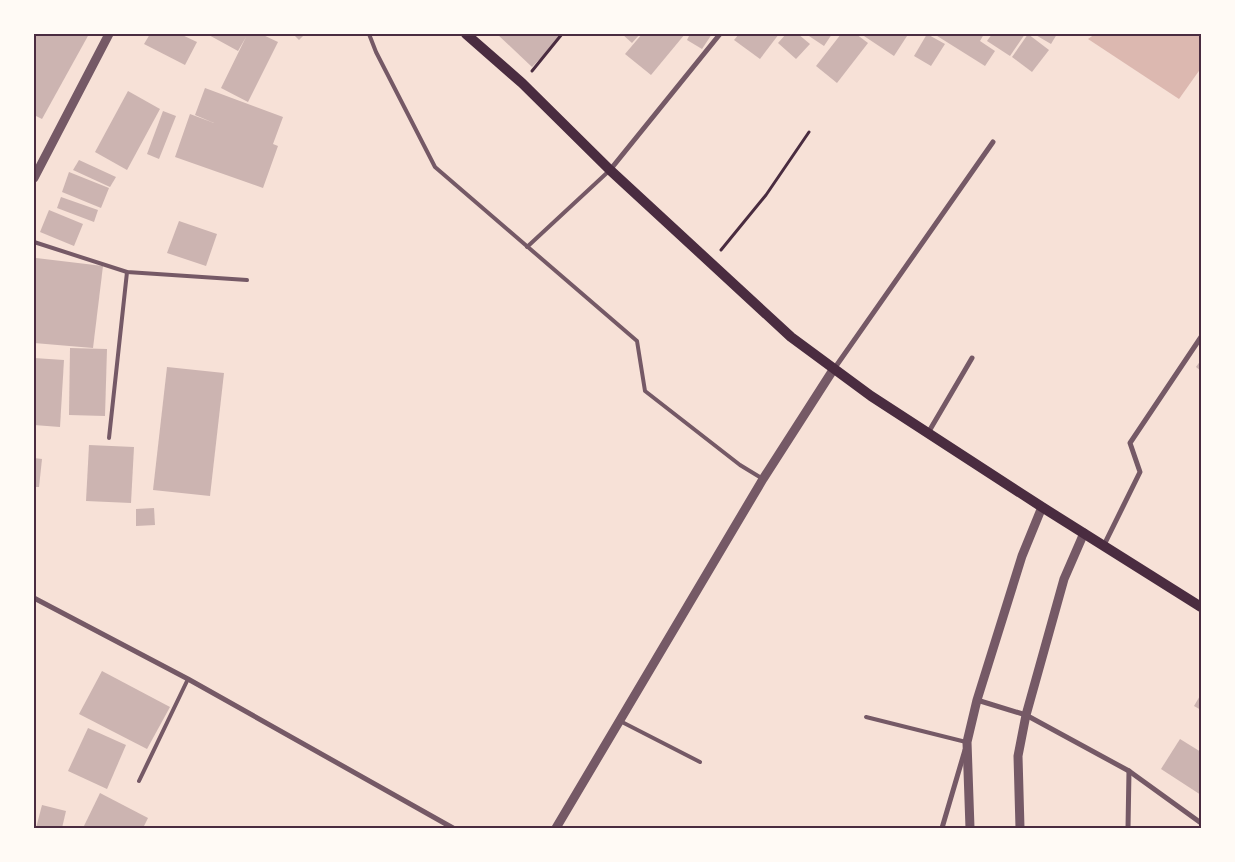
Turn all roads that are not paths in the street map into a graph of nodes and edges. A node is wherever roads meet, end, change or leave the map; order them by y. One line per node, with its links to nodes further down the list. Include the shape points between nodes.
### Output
1 (109, 34): 7 (street)
2 (369, 34): 9 (lane, via 435,167)
3 (466, 34): 6 (main road, via 522,83)
4 (720, 34): 6 (street)
5 (993, 142): 14 (street)
6 (610, 170): 9 (lane); 14 (main road, via 791,337)
7 (34, 178)
8 (34, 242): 10 (lane)
9 (528, 247): 17 (lane, via 637,342 645,392)
10 (127, 272): 11 (lane); 16 (lane)
11 (247, 280)
12 (1201, 337): 20 (street, via 1130,443 1140,472)
13 (972, 358): 15 (street)
14 (833, 370): 15 (main road); 17 (street)
15 (928, 433): 18 (main road)
16 (109, 438)
17 (763, 479): 27 (street)
18 (1042, 507): 19 (main road); 24 (street, via 1022,556)
19 (1084, 533): 20 (main road); 25 (street, via 1064,579)
20 (1104, 545): 22 (main road)
21 (34, 598): 23 (street)
22 (1201, 607)
23 (188, 679): 31 (lane); 33 (street)
24 (977, 700): 25 (street); 28 (street)
25 (1026, 715): 30 (street); 37 (street, via 1018,756)
26 (866, 717): 28 (lane)
27 (620, 720): 29 (lane); 34 (street)
28 (967, 742): 35 (street); 36 (street)
29 (700, 762)
30 (1130, 771): 32 (street); 38 (street)
31 (139, 781)
32 (1201, 823)
33 (453, 828)
34 (556, 828)
35 (942, 828)
36 (970, 828)
37 (1020, 828)
38 (1128, 828)

